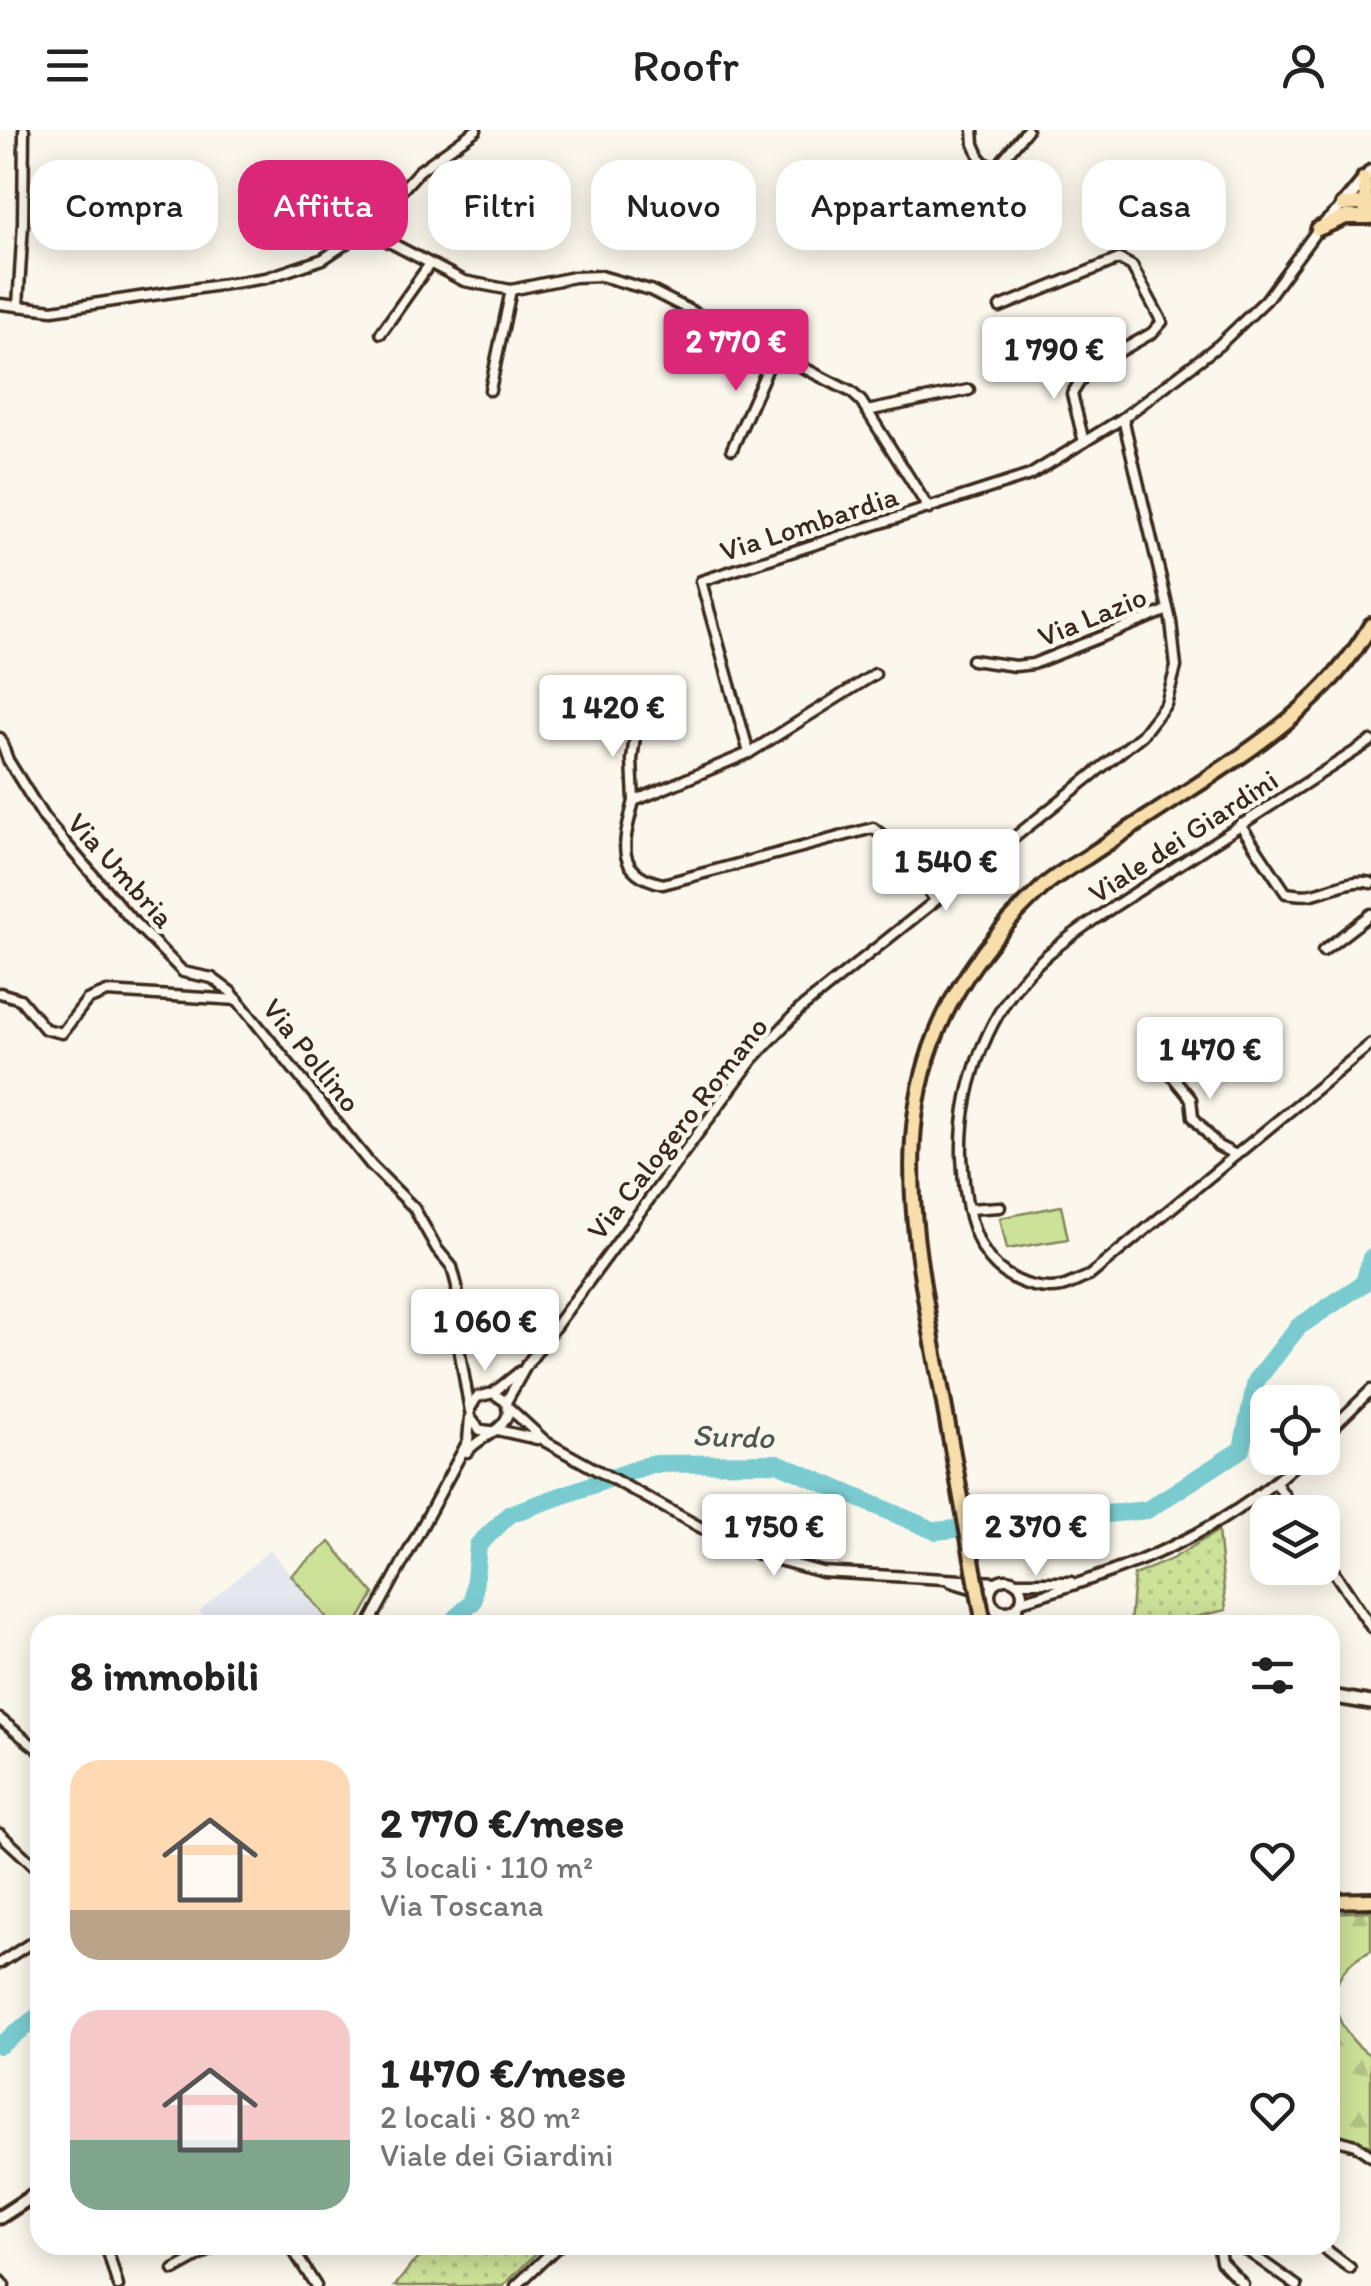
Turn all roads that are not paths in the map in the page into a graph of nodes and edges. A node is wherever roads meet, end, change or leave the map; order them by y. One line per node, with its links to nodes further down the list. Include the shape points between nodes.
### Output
1 (24, 130): 17 (street)
2 (476, 130): 6 (street)
3 (973, 130): 4 (street, via 978,154 996,168)
4 (1026, 130)
5 (1367, 175): 7 (street); 8 (highway)
6 (408, 183)
7 (1343, 205): 8 (highway); 9 (highway); 11 (street)
8 (1371, 207)
9 (1355, 215): 10 (highway); 11 (highway)
10 (1371, 217)
11 (1318, 229): 24 (street, via 1219,345)
12 (336, 250): 17 (street, via 266,278 53,310)
13 (402, 250): 14 (street)
14 (429, 265): 15 (street, via 464,281); 19 (street)
15 (511, 290): 20 (street, via 574,278 612,279 650,290); 21 (street)
16 (0, 304): 17 (street)
17 (18, 306)
18 (1000, 307): 25 (street, via 1119,259 1132,266 1162,322 1086,370 1072,394)
19 (381, 332)
20 (774, 354): 23 (street, via 851,392); 26 (street)
21 (490, 390)
22 (969, 390): 23 (street)
23 (867, 411): 27 (street)
24 (1123, 418): 25 (street); 28 (street, Via Calogero Romano)
25 (1084, 442): 27 (street, via 1030,475)
26 (732, 449)
27 (929, 508): 35 (street, Via Lombardia, via 701,581)
28 (1168, 610): 30 (street, Via Lazio, via 1033,664); 39 (street, Via Calogero Romano, via 1176,667 1166,704 1142,735)
29 (1371, 625): 71 (highway, bridge, via 1314,700 1267,739 1046,884 988,943 946,1009 922,1073 910,1153 913,1224)
30 (972, 660)
31 (875, 674): 35 (street)
32 (636, 722): 36 (street)
33 (0, 738): 43 (street, Via Umbria, via 44,818 129,917 182,972 212,978)
34 (1371, 741): 37 (street, Viale dei Giardini)
35 (749, 754): 36 (street)
36 (634, 801): 39 (street, via 624,844 629,868 641,879 663,884 872,828 897,848)
37 (1240, 824): 38 (street, via 1286,893); 48 (street, Viale dei Giardini, via 1046,956 1017,987 990,1028 972,1076 961,1131)
38 (1371, 883)
39 (934, 900): 49 (street, Via Calogero Romano, via 799,1010 752,1059)
40 (1371, 914): 41 (street)
41 (1324, 950)
42 (0, 993): 43 (street, Via Pollino, via 20,999 46,1029 62,1033 88,1000 107,992)
43 (238, 1000): 50 (street, Via Pollino, via 371,1165 414,1208 452,1267)
44 (1371, 1044): 46 (street, Viale dei Giardini)
45 (1168, 1071): 46 (street, via 1191,1100 1192,1117)
46 (1236, 1155): 48 (street, Viale dei Giardini, via 1089,1276 1060,1287 1026,1284 994,1268)
47 (1000, 1208): 48 (street)
48 (968, 1209)
49 (526, 1366): 52 (street); 53 (street)
50 (462, 1373): 52 (street, via 474,1388); 54 (street, Via Pollino)
51 (1371, 1390): 55 (street)
52 (490, 1393): 53 (street); 54 (street, via 477,1397)
53 (507, 1405): 56 (street, via 505,1423); 57 (street)
54 (470, 1414): 56 (street, via 480,1430); 58 (street, via 468,1441)
55 (1340, 1420)
56 (494, 1431): 57 (street); 58 (street, via 474,1443)
57 (546, 1442): 62 (street, via 718,1537 793,1565)
58 (452, 1472): 70 (street)
59 (1284, 1475): 60 (street)
60 (1276, 1483): 61 (street); 66 (street, via 1172,1548)
61 (1284, 1495)
62 (942, 1578): 64 (street); 67 (street)
63 (1340, 1581): 74 (street)
64 (997, 1582): 65 (street); 67 (street)
65 (1014, 1582): 66 (street); 68 (street)
66 (1080, 1582): 68 (street)
67 (990, 1593): 69 (street)
68 (1019, 1603): 69 (street, via 1004,1611); 73 (street)
69 (994, 1606): 72 (street)
70 (374, 1615)
71 (982, 1615)
72 (998, 1615)
73 (1015, 1615)
74 (1371, 1627)
75 (1340, 1698): 76 (main road)
76 (1371, 1703)
77 (0, 1719): 78 (street)
78 (30, 1743)
79 (0, 1834): 80 (street)
80 (30, 1862)
81 (1340, 1899): 82 (highway)
82 (1371, 1900)
83 (30, 1944): 84 (street)
84 (0, 1963)
85 (1340, 2140): 86 (street)
86 (1371, 2156)
87 (30, 2197): 88 (main road)
88 (0, 2216)
89 (109, 2255): 99 (street)
90 (201, 2255): 97 (street)
91 (296, 2255): 100 (street)
92 (549, 2255): 101 (street)
93 (1220, 2255): 98 (street)
94 (1253, 2255): 102 (street)
95 (1333, 2255): 96 (street)
96 (1350, 2268)
97 (174, 2270)
98 (1243, 2284)
99 (118, 2286)
100 (316, 2286)
101 (516, 2286)
102 (1297, 2286)

